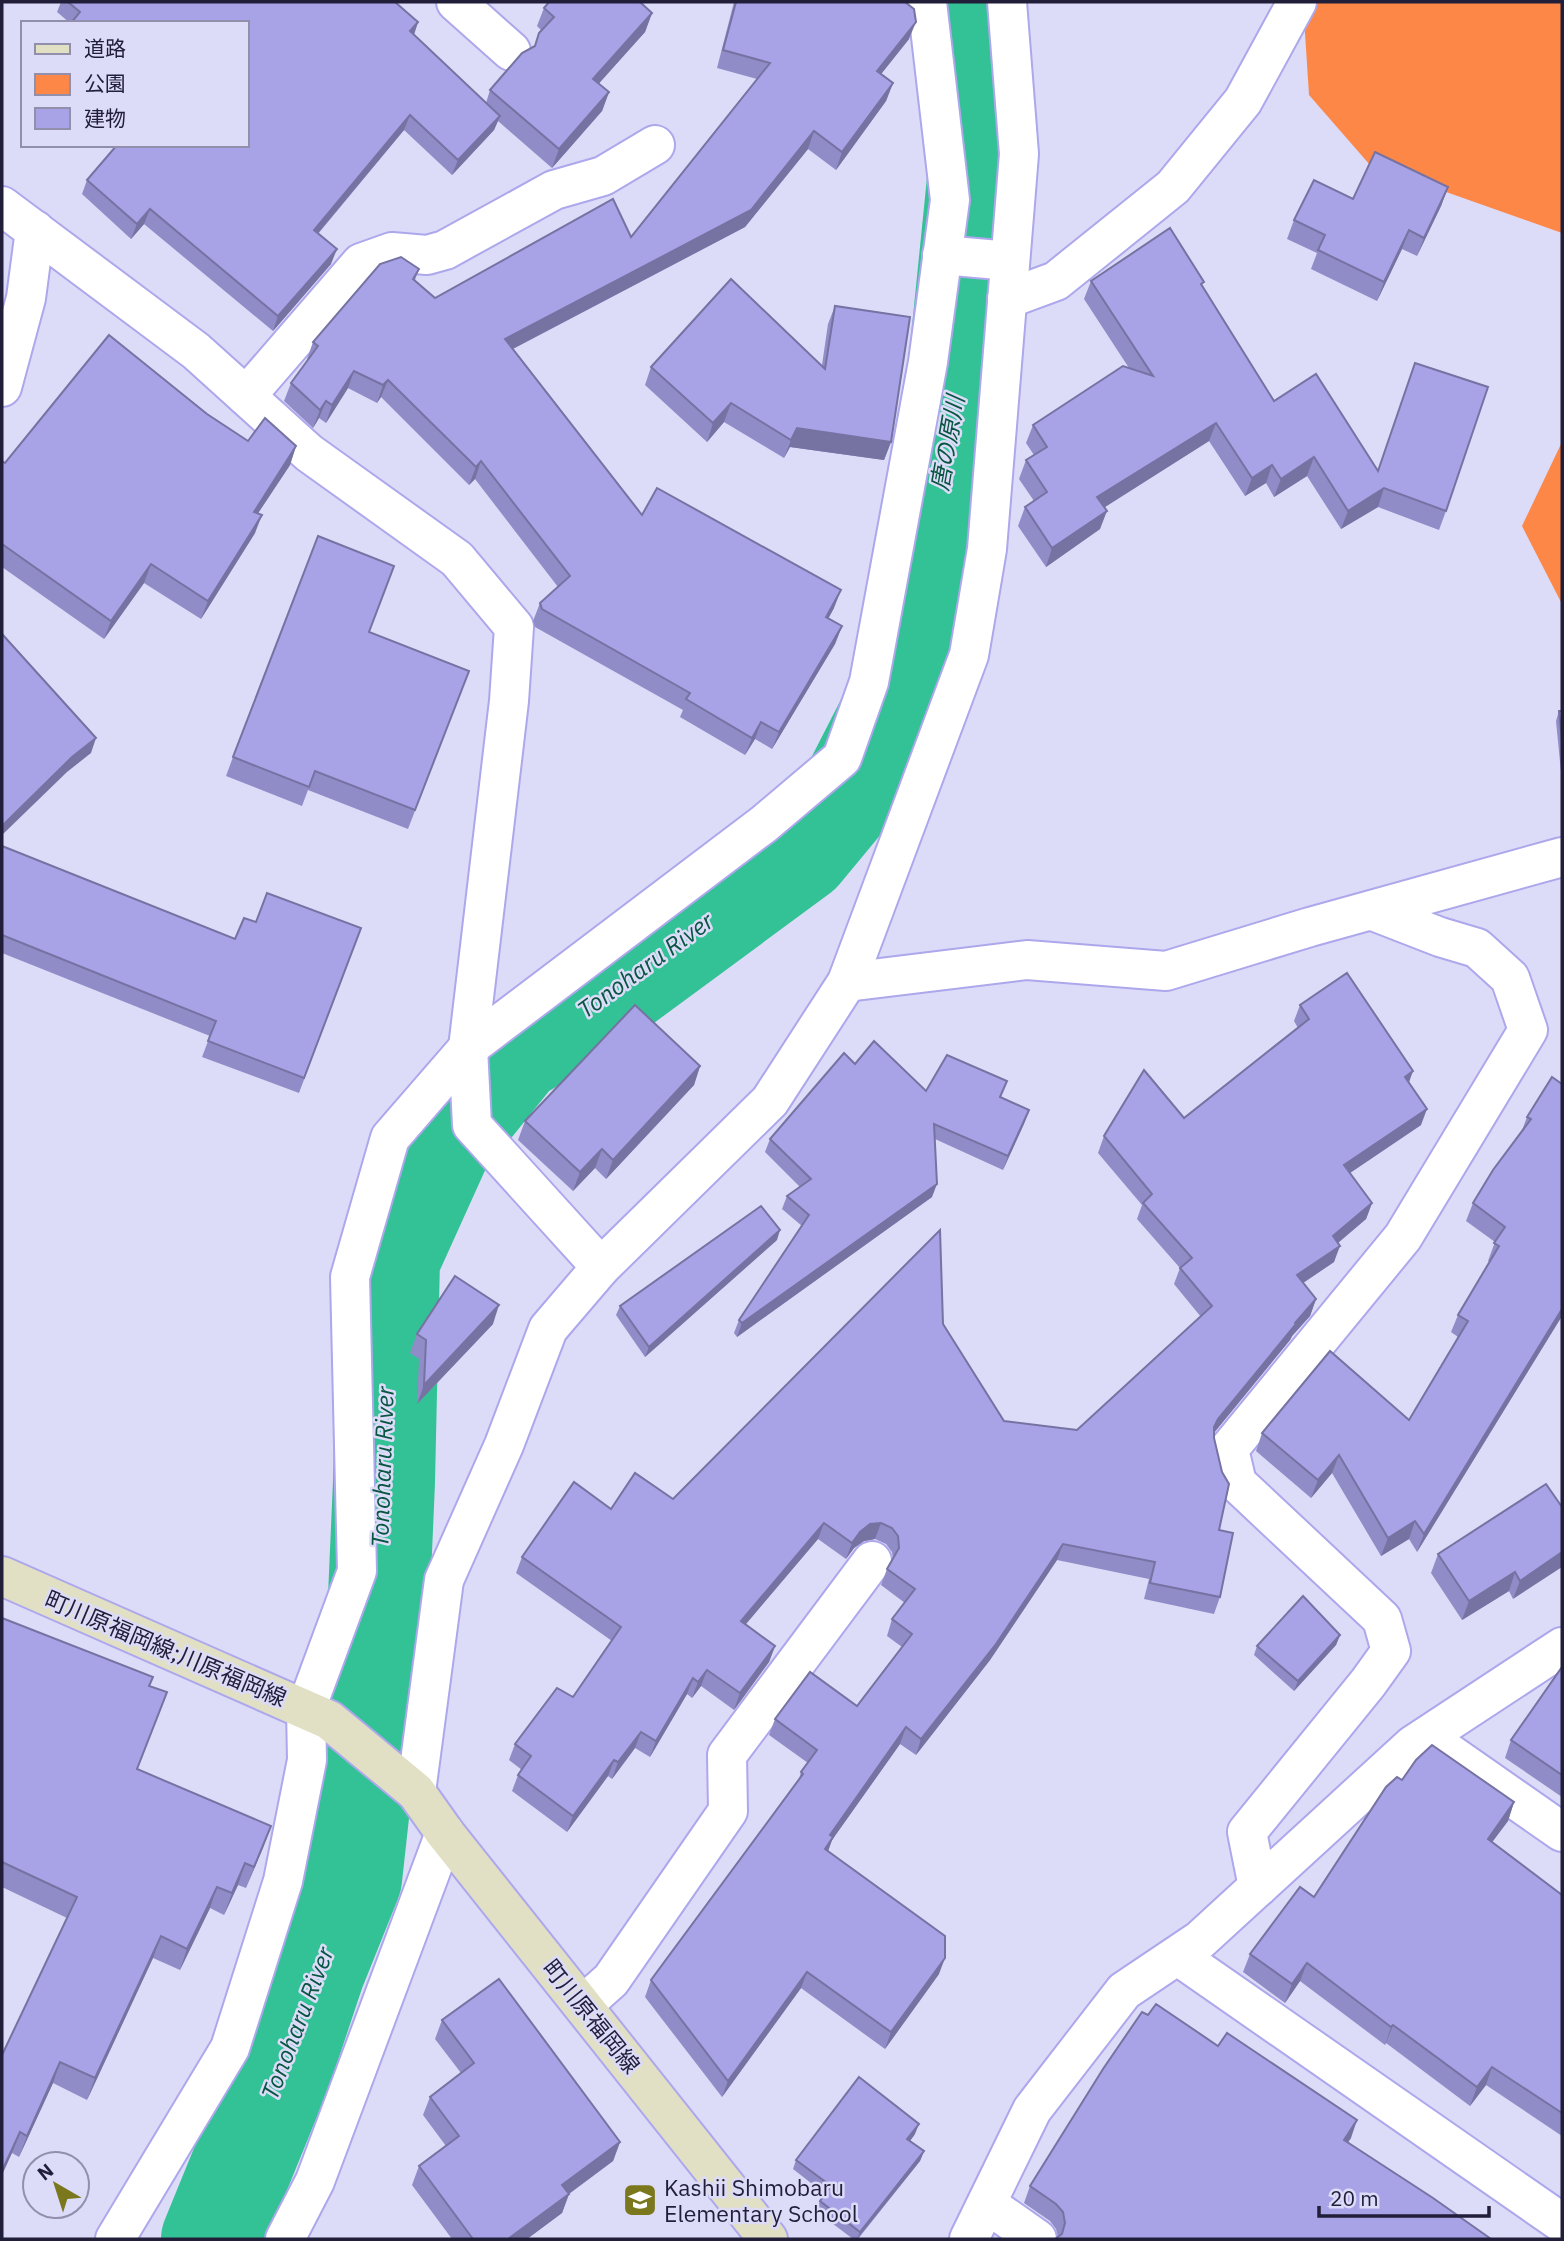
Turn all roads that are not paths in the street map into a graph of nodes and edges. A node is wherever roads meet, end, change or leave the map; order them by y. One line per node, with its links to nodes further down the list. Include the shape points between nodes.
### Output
1 (456, 2): 5 (street)
2 (927, 2): 9 (street, via 950,200)
3 (1007, 2): 10 (street, via 1019,154)
4 (1297, 2): 11 (street, via 1243,101 1173,187 1056,281)
5 (511, 51)
6 (655, 145): 13 (street, via 603,176 554,190 445,250 427,255 392,252 361,263)
7 (2, 206): 8 (street)
8 (35, 230): 12 (street, via 26,298); 13 (street, via 197,351)
9 (942, 255): 10 (street); 17 (street, via 928,362 869,682 842,758 764,824)
10 (1010, 261): 11 (street)
11 (1007, 299): 16 (street, via 987,548 969,655)
12 (2, 387)
13 (246, 396): 17 (street, via 309,453 457,559 514,627)
14 (1562, 857): 15 (street)
15 (1373, 911): 16 (street, via 1167,971 1027,960); 27 (street, via 1478,948 1510,978 1528,1030 1403,1237 1229,1449 1237,1483 1382,1619 1391,1651 1247,1832)
16 (847, 982): 18 (street, via 770,1101)
17 (468, 1048): 18 (street, via 472,1125); 22 (street, via 390,1138 350,1277 357,1571)
18 (600, 1267): 24 (street, via 548,1329 505,1445 444,1580)
19 (872, 1561): 29 (street, via 727,1755 728,1811 611,1980)
20 (2, 1576): 22 (main road, 町川原福岡線;川原福岡線)
21 (1562, 1647): 23 (street)
22 (318, 1714): 24 (main road, 町川原福岡線;川原福岡線); 32 (street, via 283,1881 230,2048)
23 (1426, 1737): 25 (street); 27 (street)
24 (416, 1792): 26 (main road, 町川原福岡線)
25 (1562, 1832)
26 (445, 1833): 29 (main road, 町川原福岡線); 33 (street, via 315,2181)
27 (1258, 1888): 28 (street)
28 (1178, 1956): 30 (street, via 1124,1991 1040,2099); 31 (street)
29 (583, 2005): 34 (main road, 町川原福岡線)
30 (987, 2204): 35 (street); 36 (street)
31 (1562, 2223)
32 (115, 2239)
33 (285, 2239)
34 (768, 2239)
35 (969, 2239)
36 (1037, 2239)

